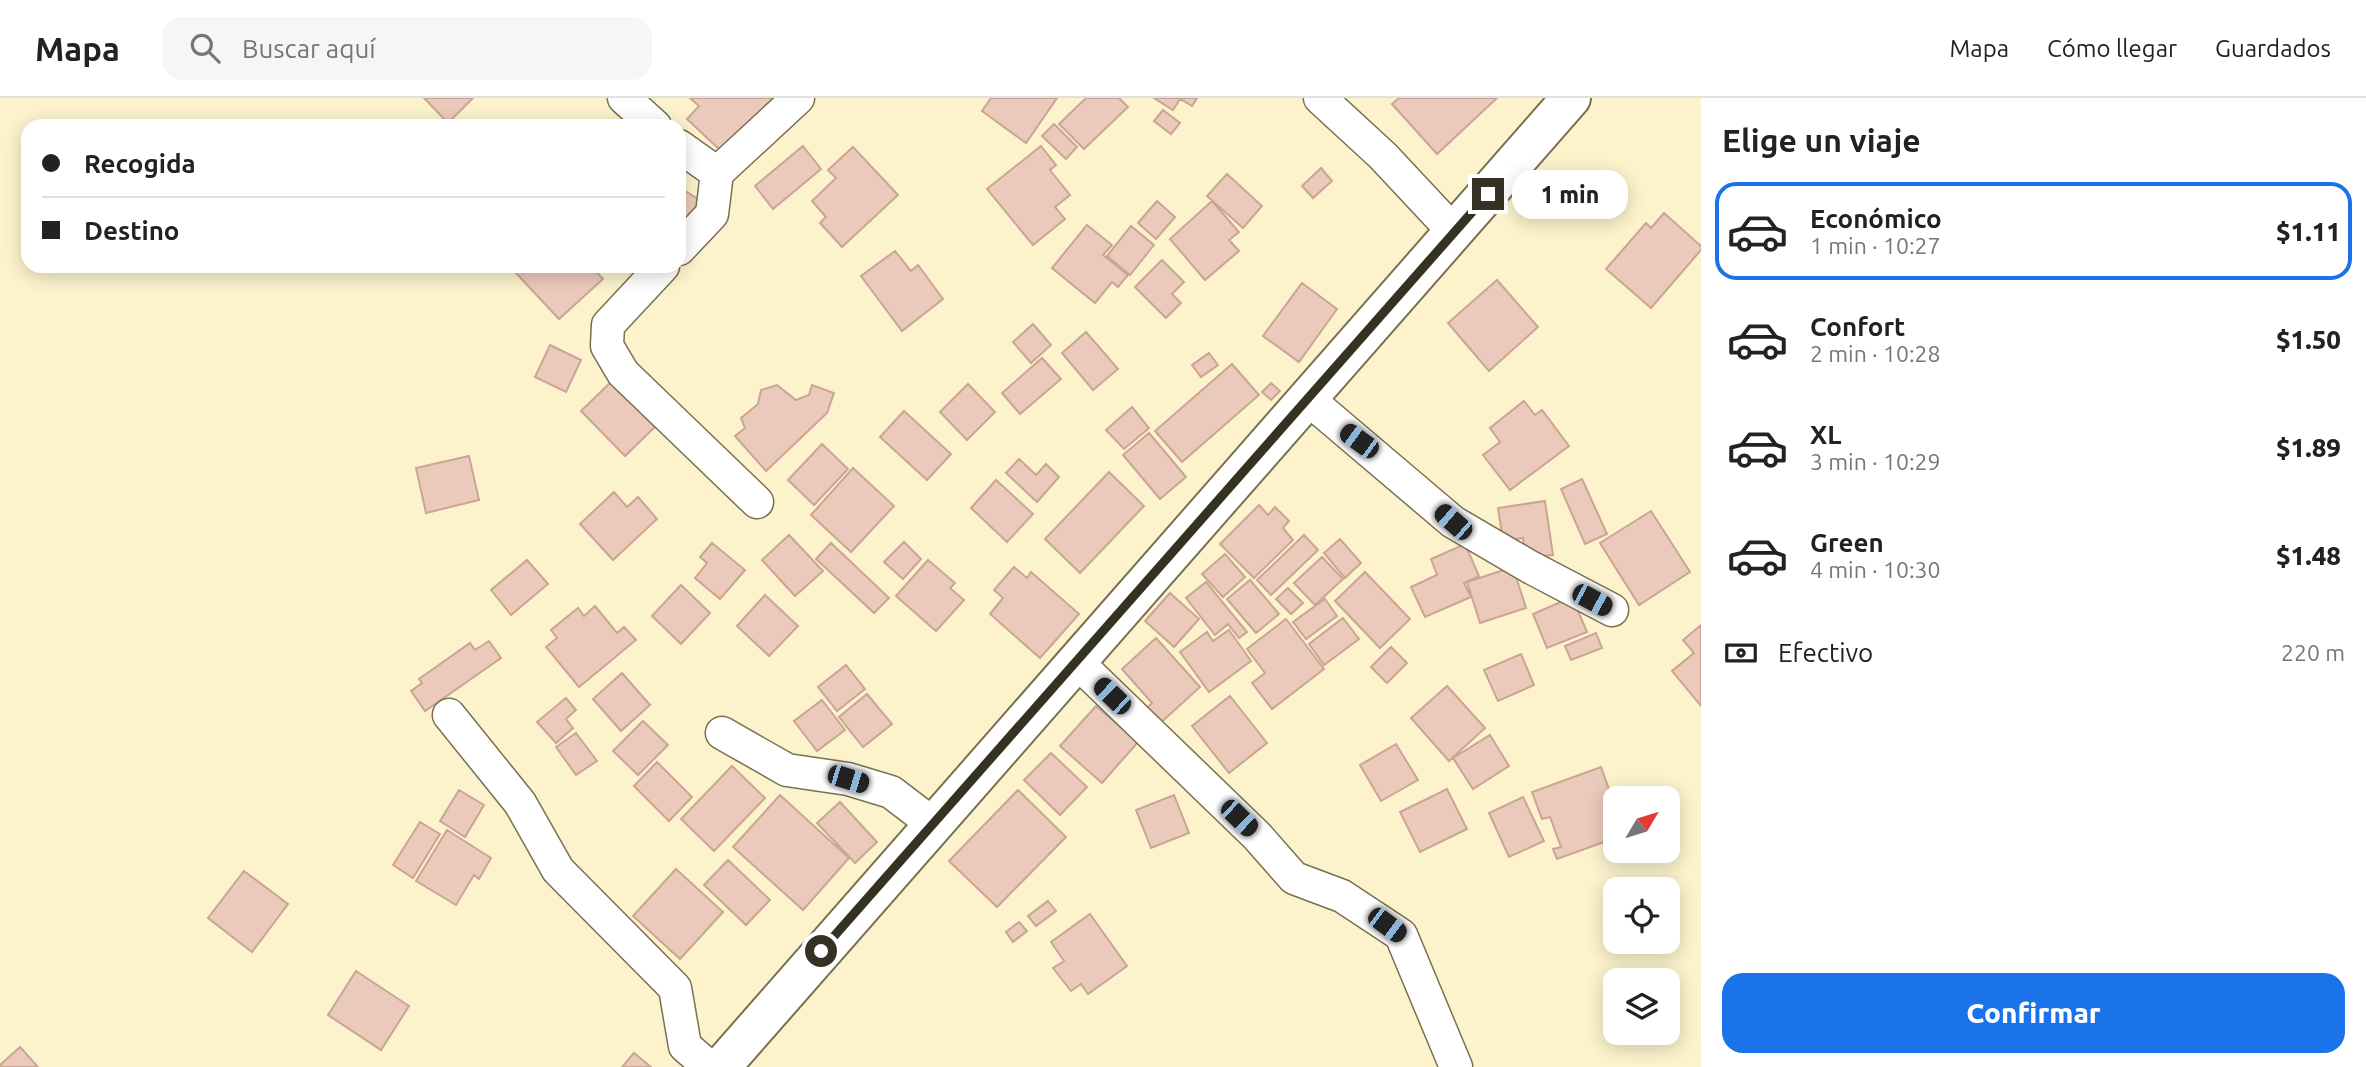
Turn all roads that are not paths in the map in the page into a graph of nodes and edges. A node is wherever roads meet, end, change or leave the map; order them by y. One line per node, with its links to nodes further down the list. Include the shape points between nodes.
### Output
1 (624, 98): 5 (street)
2 (798, 98): 7 (street)
3 (1320, 98): 8 (street, via 1383,156)
4 (1571, 98): 8 (main road)
5 (647, 119)
6 (686, 151): 7 (street)
7 (717, 173): 9 (street, via 712,214)
8 (1455, 233): 11 (main road)
9 (686, 242)
10 (656, 273): 12 (street, via 608,325 607,346 623,373)
11 (1308, 398): 13 (street, via 1453,522); 14 (main road)
12 (757, 502)
13 (1612, 610)
14 (1076, 661): 17 (main road); 20 (street, via 1257,836 1294,878 1342,896 1401,936)
15 (449, 715): 18 (street, via 520,803 558,870 675,988 685,1046)
16 (722, 733): 17 (street, via 787,770 848,779 891,792)
17 (933, 824): 19 (main road)
18 (709, 1067)
19 (721, 1067)
20 (1456, 1067)

